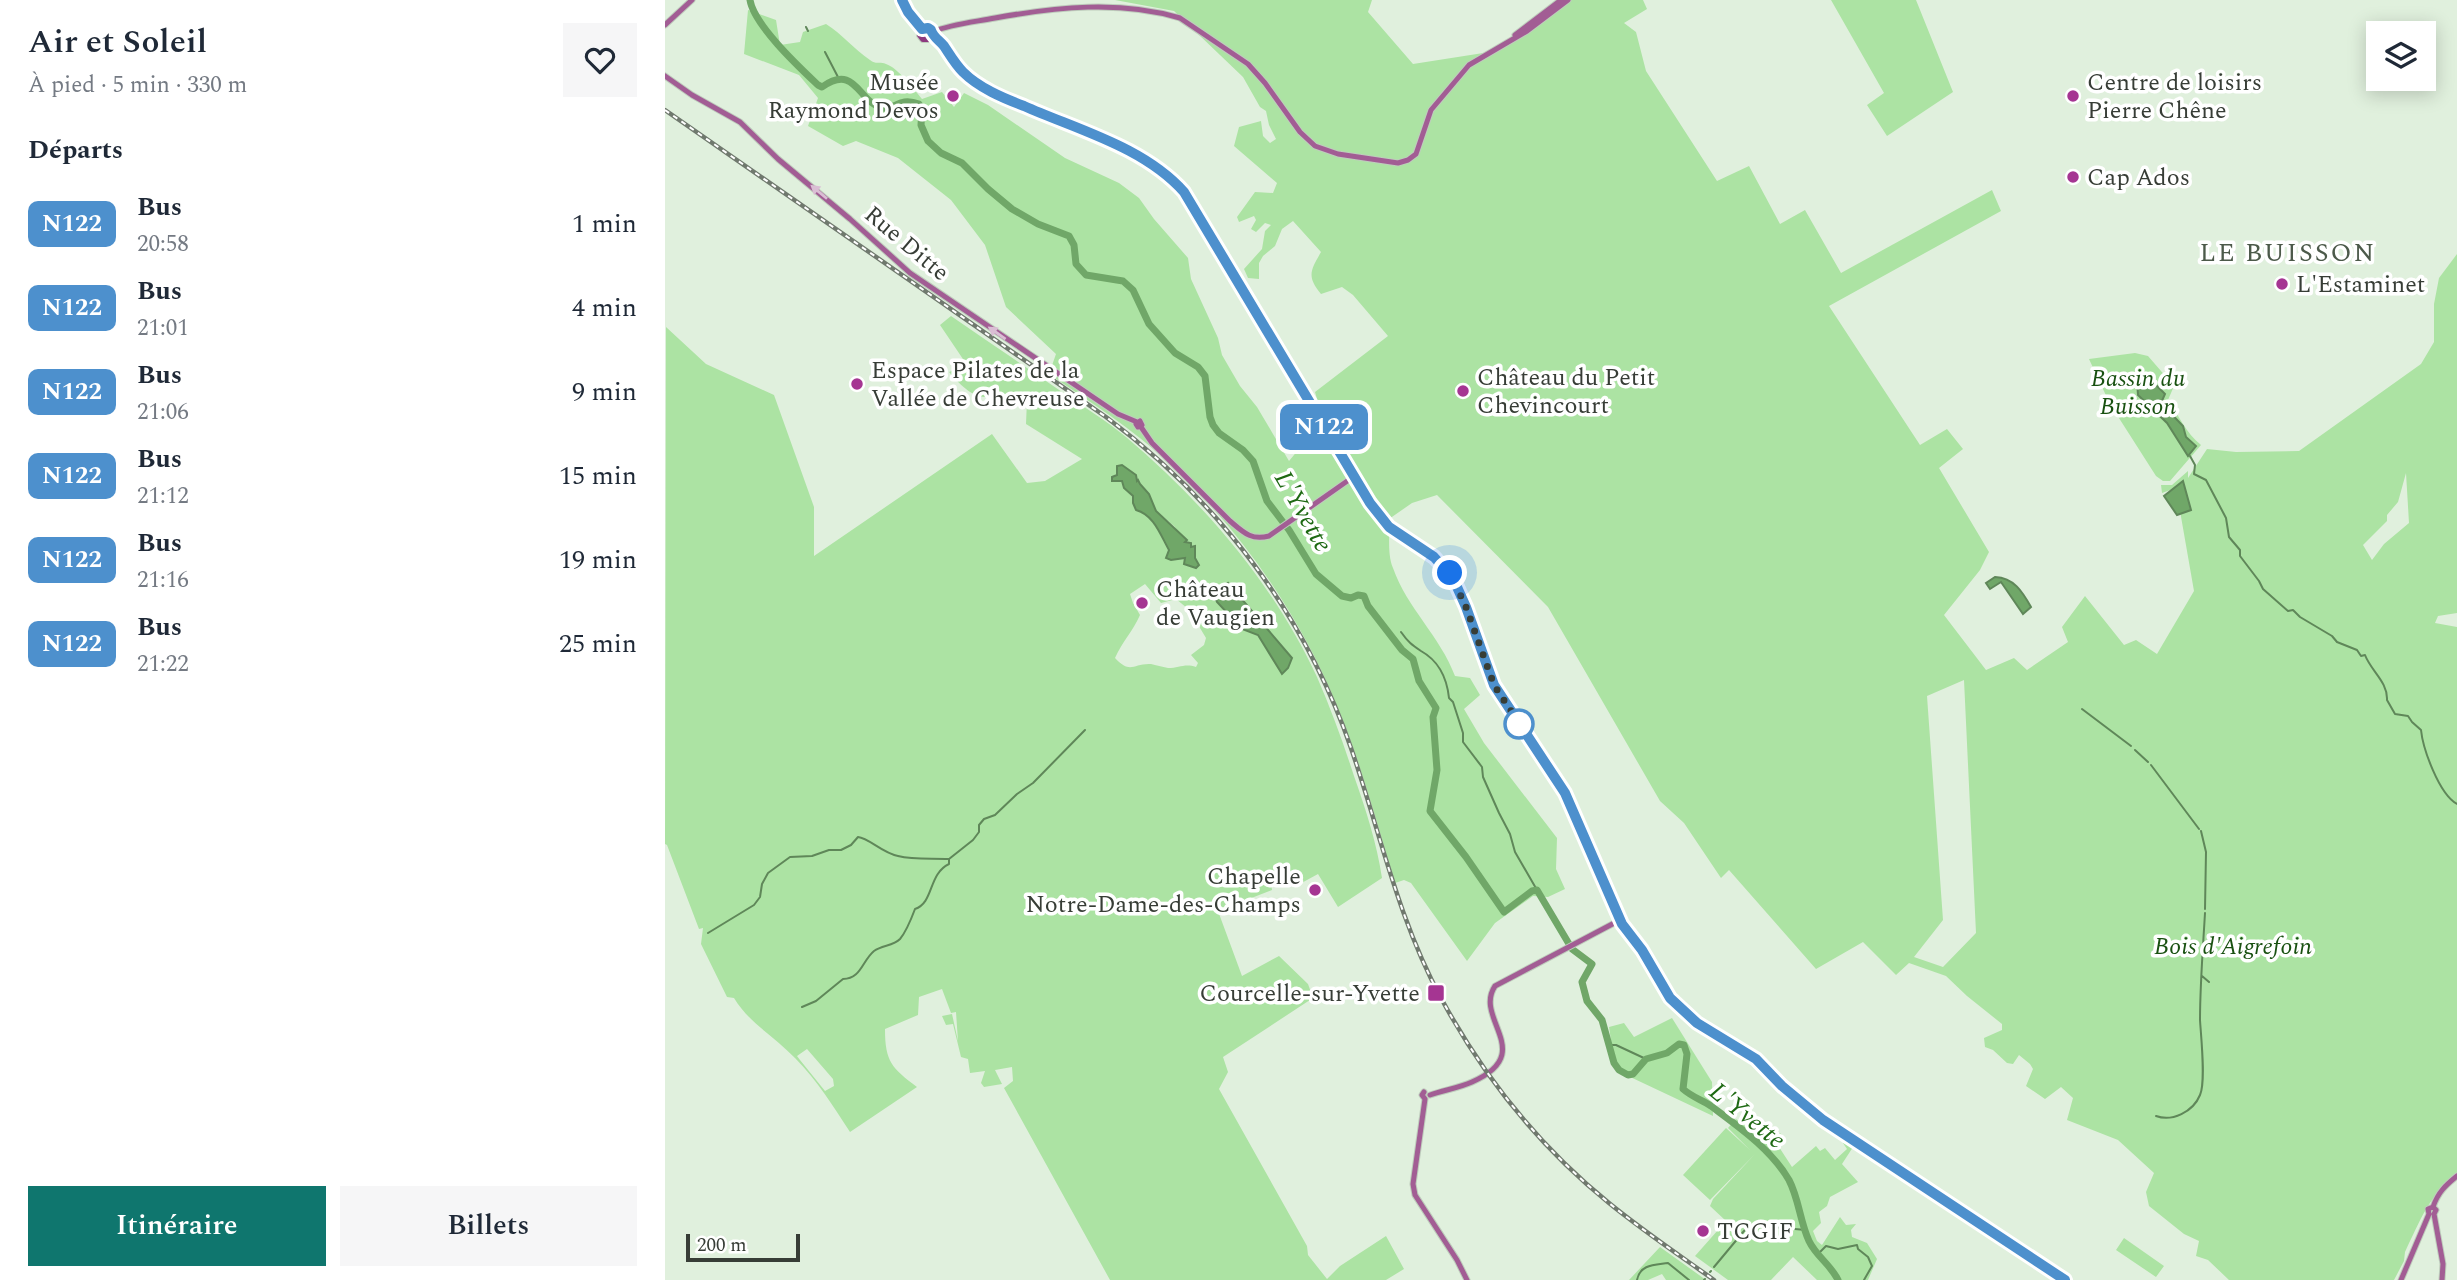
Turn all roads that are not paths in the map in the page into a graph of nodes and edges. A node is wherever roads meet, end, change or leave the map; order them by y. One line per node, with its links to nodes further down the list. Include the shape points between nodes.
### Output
1 (692, 0): 5 (street)
2 (902, 0): 6 (main road, via 922,29 928,28)
3 (1561, 0): 7 (street)
4 (1568, 0): 7 (street)
5 (665, 25)
6 (932, 34): 7 (street, via 1070,5 1110,3 1170,14 1248,64 1306,139 1338,154 1398,163 1419,149 1431,110 1469,65); 9 (main road, via 979,84 1138,156 1178,185)
7 (1502, 45)
8 (665, 76): 9 (street, Rue Ditte, one-way to 8, via 1269,536 1255,538 1244,533 1139,425 910,273 740,122)
9 (1353, 477): 10 (main road, via 1384,521 1434,557 1453,578 1494,685 1565,793)
10 (1620, 920): 13 (street, via 1499,983 1491,992 1490,1008 1503,1045 1495,1066 1472,1082 1427,1097 1415,1195); 14 (main road, via 1670,998 1687,1014 1746,1051 1823,1120)
11 (2457, 1176): 12 (street, via 2439,1193)
12 (2432, 1214): 15 (street); 16 (street)
13 (1467, 1280)
14 (2065, 1280)
15 (2401, 1280)
16 (2442, 1280)

